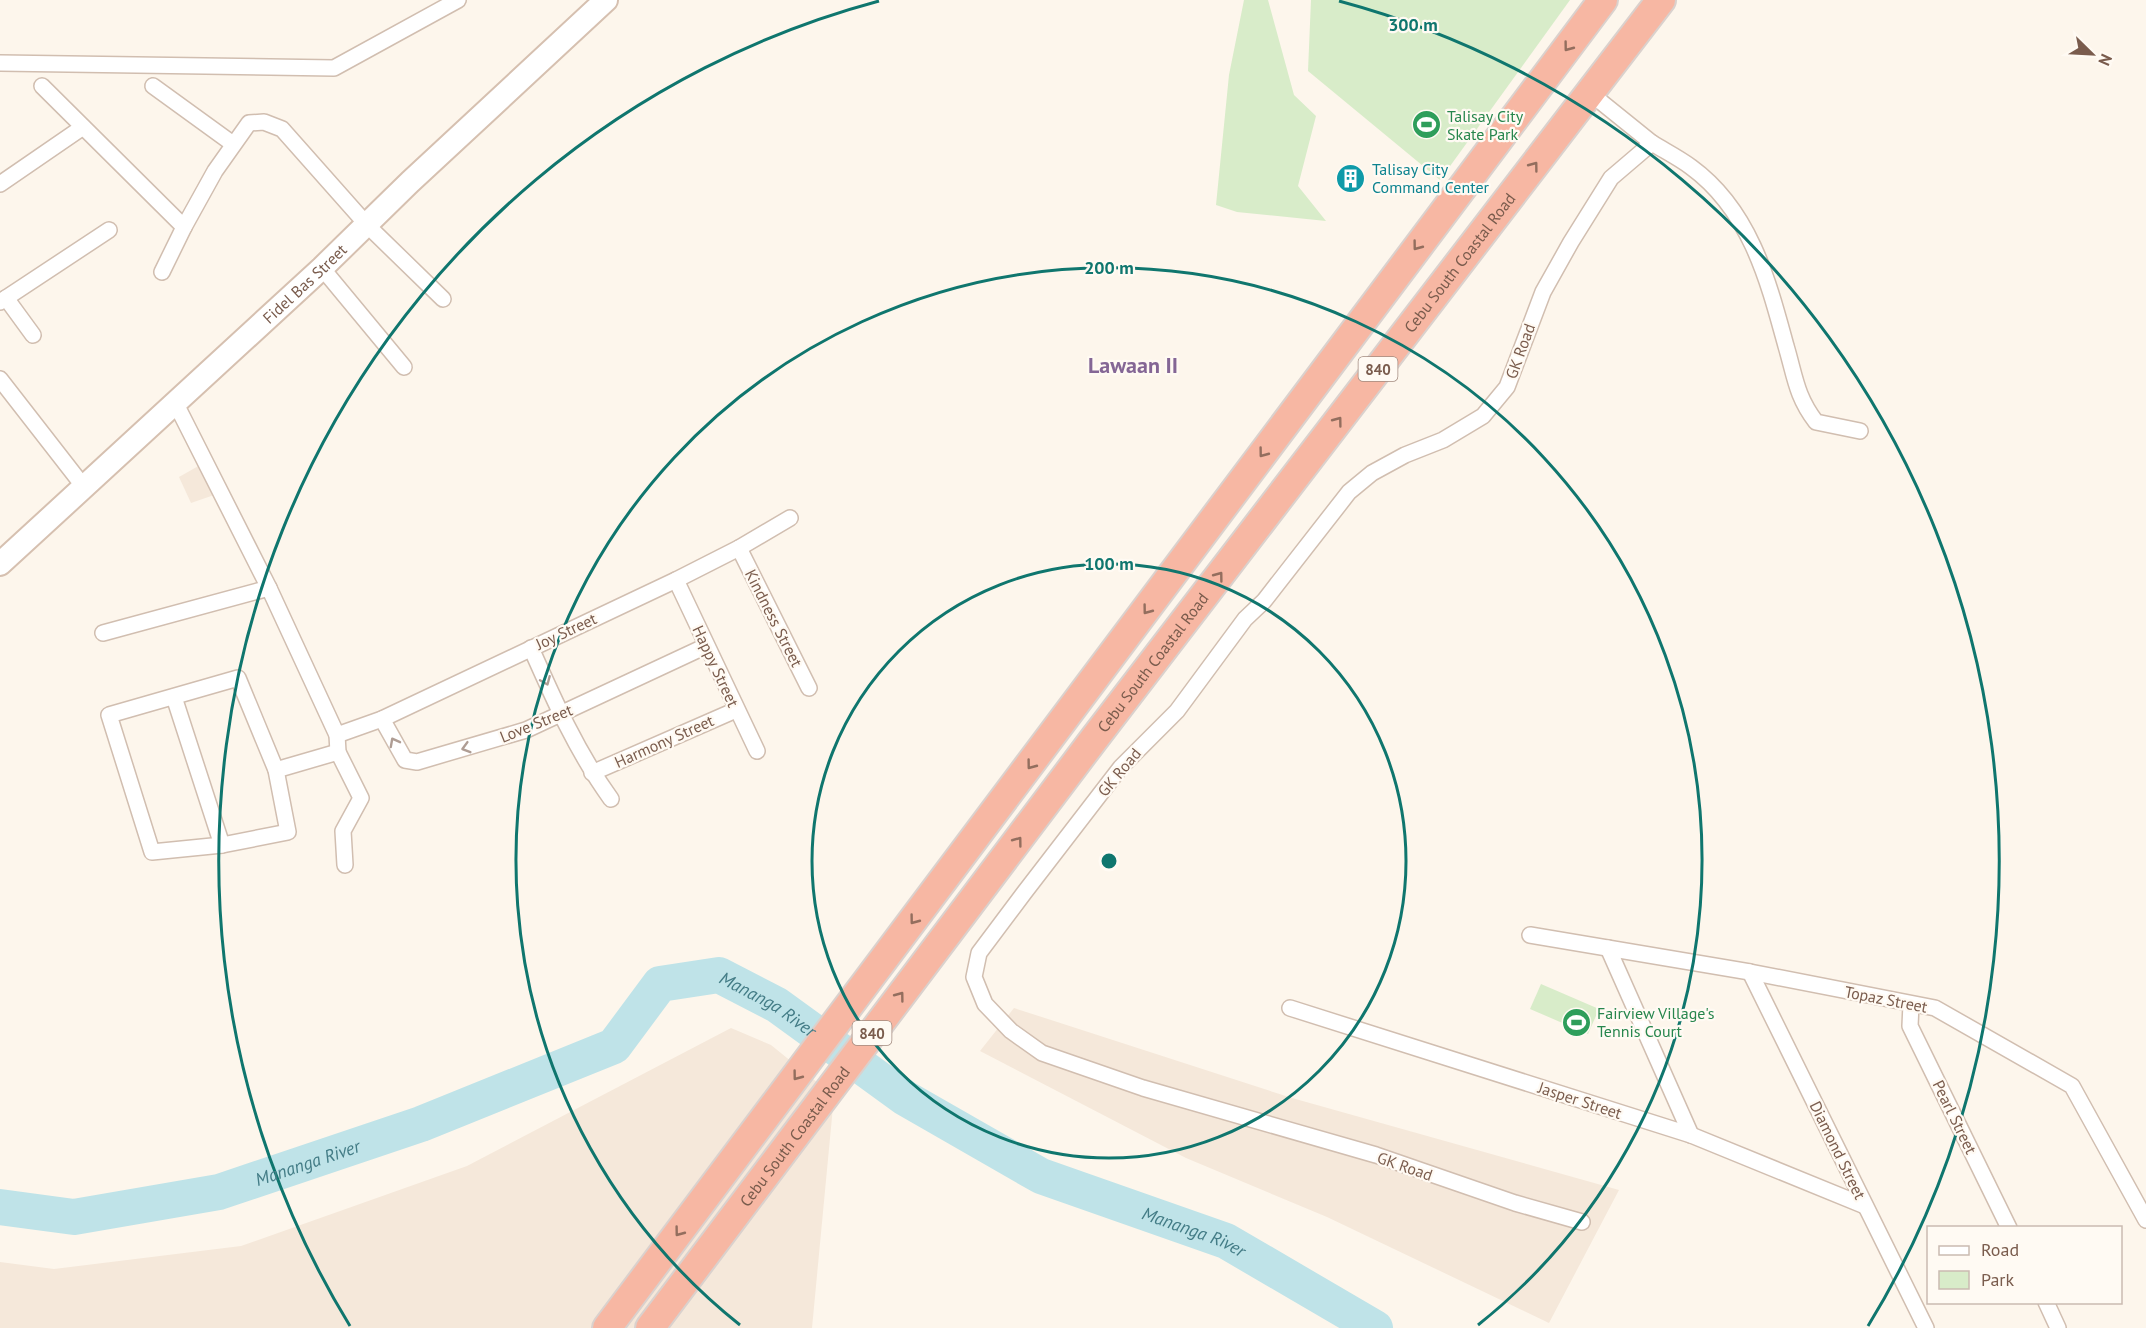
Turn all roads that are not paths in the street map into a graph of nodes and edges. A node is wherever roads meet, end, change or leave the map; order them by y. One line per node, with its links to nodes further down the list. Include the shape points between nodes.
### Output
1 (458, 0): 5 (street, via 334,68)
2 (606, 0): 13 (street, Fidel Bas Street)
3 (1603, 0): 58 (highway, 840, one-way to 58)
4 (1661, 0): 8 (highway, Cebu South Coastal Road / 840)
5 (0, 63)
6 (42, 86): 9 (street)
7 (153, 86): 11 (street)
8 (1590, 93): 10 (street); 59 (highway, Cebu South Coastal Road / 840, one-way to 8, via 1094,739)
9 (83, 127): 12 (street); 14 (street)
10 (1652, 143): 24 (street, via 1692,168 1738,214 1766,272 1793,378 1816,422); 55 (street, GK Road, via 1611,178 1571,242 1543,292 1507,387 1483,416 1443,440 1371,473 1349,492 1264,601 1245,619 1177,711 1122,767 1024,893 979,953 974,977 985,1004 1011,1031 1042,1053 1143,1088 1376,1155)
11 (233, 144): 13 (street, via 249,123 264,122 282,129); 14 (street)
12 (0, 184)
13 (368, 226): 16 (street, Fidel Bas Street); 18 (street)
14 (184, 227): 17 (street)
15 (109, 230): 19 (street)
16 (322, 268): 21 (street); 23 (street, Fidel Bas Street)
17 (162, 272)
18 (443, 299)
19 (3, 300): 20 (street)
20 (33, 334)
21 (404, 367)
22 (0, 379): 25 (street)
23 (176, 404): 25 (street, Fidel Bas Street); 30 (street)
24 (1860, 431)
25 (84, 487): 28 (street, Fidel Bas Street)
26 (790, 518): 27 (street, Joy Street)
27 (739, 548): 29 (street, Joy Street); 34 (street, Kindness Street)
28 (0, 564)
29 (676, 580): 32 (street, Happy Street); 33 (street, Joy Street)
30 (269, 588): 31 (street); 39 (street)
31 (103, 633)
32 (706, 646): 36 (street, Happy Street); 37 (street, Love Street)
33 (531, 648): 37 (street, one-way to 37); 38 (street, Joy Street)
34 (809, 688)
35 (174, 697): 42 (street, via 238,678); 45 (street); 45 (street, via 109,714 152,852)
36 (736, 710): 40 (street, Happy Street); 43 (street, Harmony Street)
37 (560, 714): 38 (street, Love Street, one-way to 38, via 514,735 410,763 400,754); 43 (street)
38 (382, 719): 39 (street, Joy Street)
39 (337, 735): 41 (street)
40 (757, 751)
41 (338, 753): 42 (street); 46 (street, via 361,798 343,831)
42 (276, 770): 45 (street, via 288,832)
43 (592, 773): 44 (street)
44 (611, 799)
45 (222, 845)
46 (345, 865)
47 (1530, 935): 48 (street, Topaz Street)
48 (1608, 948): 49 (street, Topaz Street); 52 (street)
49 (1750, 972): 50 (street, Topaz Street); 53 (street, Diamond Street)
50 (1911, 1004): 54 (street, Topaz Street, via 1935,1008 2073,1086); 56 (street, Pearl Street, via 1910,1026)
51 (1290, 1008): 52 (street, Jasper Street)
52 (1691, 1135): 53 (street, Jasper Street)
53 (1865, 1206): 60 (street, Diamond Street)
54 (2146, 1220)
55 (1582, 1222)
56 (2009, 1226)
57 (2047, 1304): 61 (street)
58 (607, 1328)
59 (650, 1328)
60 (1926, 1328)
61 (2058, 1328)

